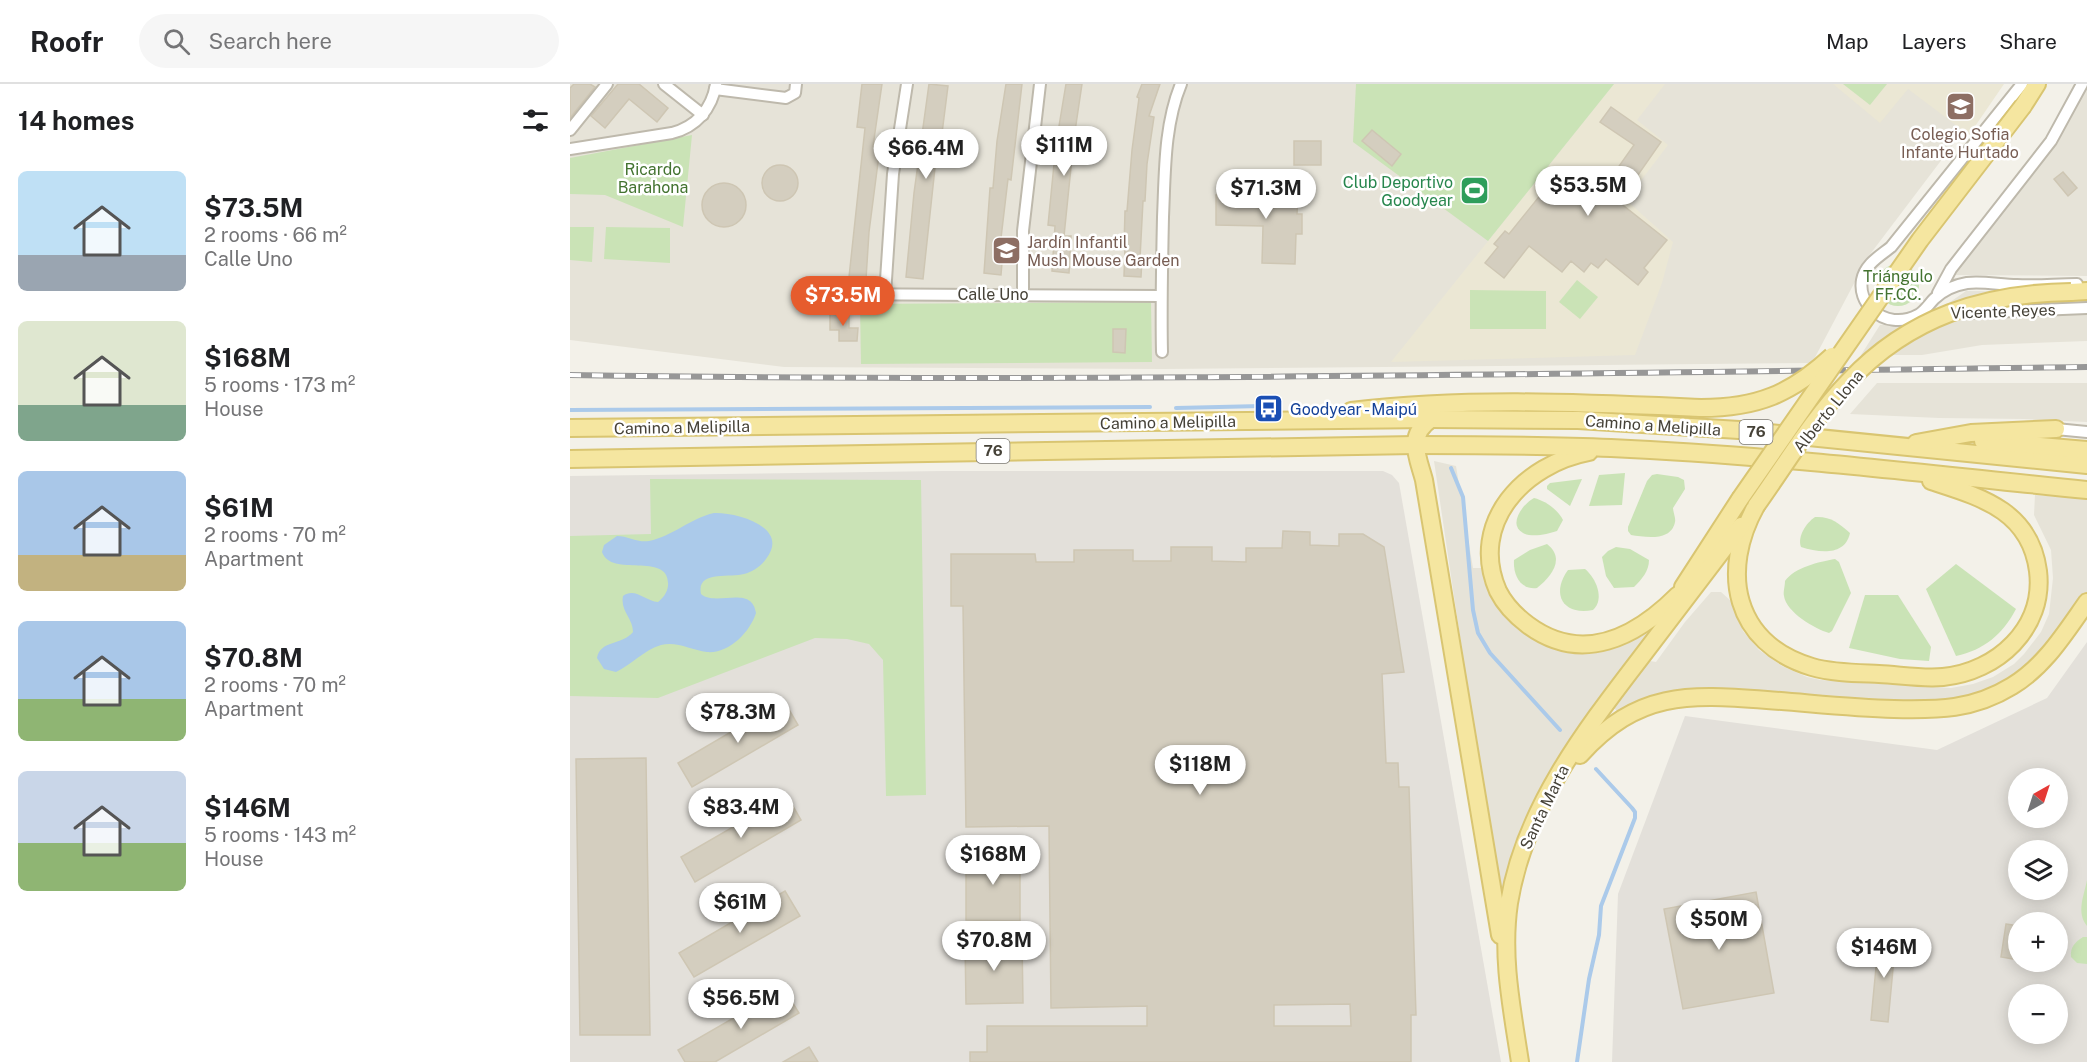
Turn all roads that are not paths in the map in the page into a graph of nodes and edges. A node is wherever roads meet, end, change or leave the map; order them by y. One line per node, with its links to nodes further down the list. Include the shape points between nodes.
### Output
1 (607, 84): 12 (street)
2 (664, 84): 11 (street)
3 (796, 84): 10 (street, via 795,93 786,98)
4 (907, 84): 18 (street, via 893,174)
5 (1040, 84): 17 (street, via 1023,231)
6 (1181, 84): 19 (street, via 1169,133 1165,172)
7 (2022, 84): 22 (street, Vicente Reyes, via 1891,247 1866,270 1862,282 1864,299 1873,311 1891,320)
8 (2037, 84): 23 (main road, bridge)
9 (2082, 84): 20 (street, via 2050,141 1951,268)
10 (715, 87): 11 (street)
11 (703, 115): 13 (street, via 692,125 672,133)
12 (570, 130)
13 (570, 149)
14 (2087, 283): 20 (street, via 1970,283 1948,289)
15 (2087, 291): 39 (main road, Alberto Llona, bridge, via 2032,293 1985,301 1943,315 1907,334 1870,360 1835,396)
16 (826, 294): 18 (street, Calle Uno)
17 (1023, 294): 18 (street, Calle Uno); 19 (street, Calle Uno)
18 (885, 295)
19 (1161, 296): 24 (street)
20 (1932, 302): 22 (street)
21 (2087, 308): 22 (street, Vicente Reyes)
22 (1919, 315)
23 (1860, 327): 26 (main road, bridge, via 1815,371 1777,394 1745,405 1701,408 1441,403 1344,412); 40 (main road, Santa Marta, bridge)
24 (1162, 352)
25 (1431, 419): 26 (main road, Camino a Melipilla / 76); 31 (main road, via 1419,430); 32 (main road, Camino a Melipilla / 76, via 1617,421)
26 (1309, 420): 27 (main road, Camino a Melipilla / 76)
27 (570, 428)
28 (2056, 429): 29 (street); 30 (main road, via 1971,433)
29 (2087, 432)
30 (1931, 440): 32 (main road); 34 (main road)
31 (1415, 445): 33 (main road, Camino a Melipilla / 76); 35 (main road, Camino a Melipilla / 76); 44 (main road)
32 (1894, 446): 36 (main road, Camino a Melipilla / 76)
33 (1613, 448): 37 (main road, Camino a Melipilla / 76); 40 (main road, via 1559,461 1536,473 1510,496 1492,538 1491,566 1498,589 1511,610 1536,630 1577,644 1602,643 1624,635)
34 (2087, 450)
35 (570, 459)
36 (2087, 465)
37 (1895, 470): 38 (main road, Camino a Melipilla / 76); 39 (main road, via 1988,501 2013,520 2029,540 2038,574 2032,615 2012,647 1985,666 1943,677 1833,671 1802,663 1775,648 1749,620 1737,589 1738,549)
38 (2087, 490)
39 (1756, 506): 42 (main road, Santa Marta)
40 (1678, 595): 42 (main road, Santa Marta)
41 (2087, 602): 43 (main road, via 2035,669 2002,691 1968,706 1919,710 1709,696 1671,699 1631,713 1612,725 1583,751)
42 (1648, 648): 43 (main road, Santa Marta, via 1568,758)
43 (1550, 790): 44 (main road, Santa Marta, via 1527,837 1515,874 1507,921)
44 (1506, 972): 45 (main road, Santa Marta)
45 (1520, 1062)

